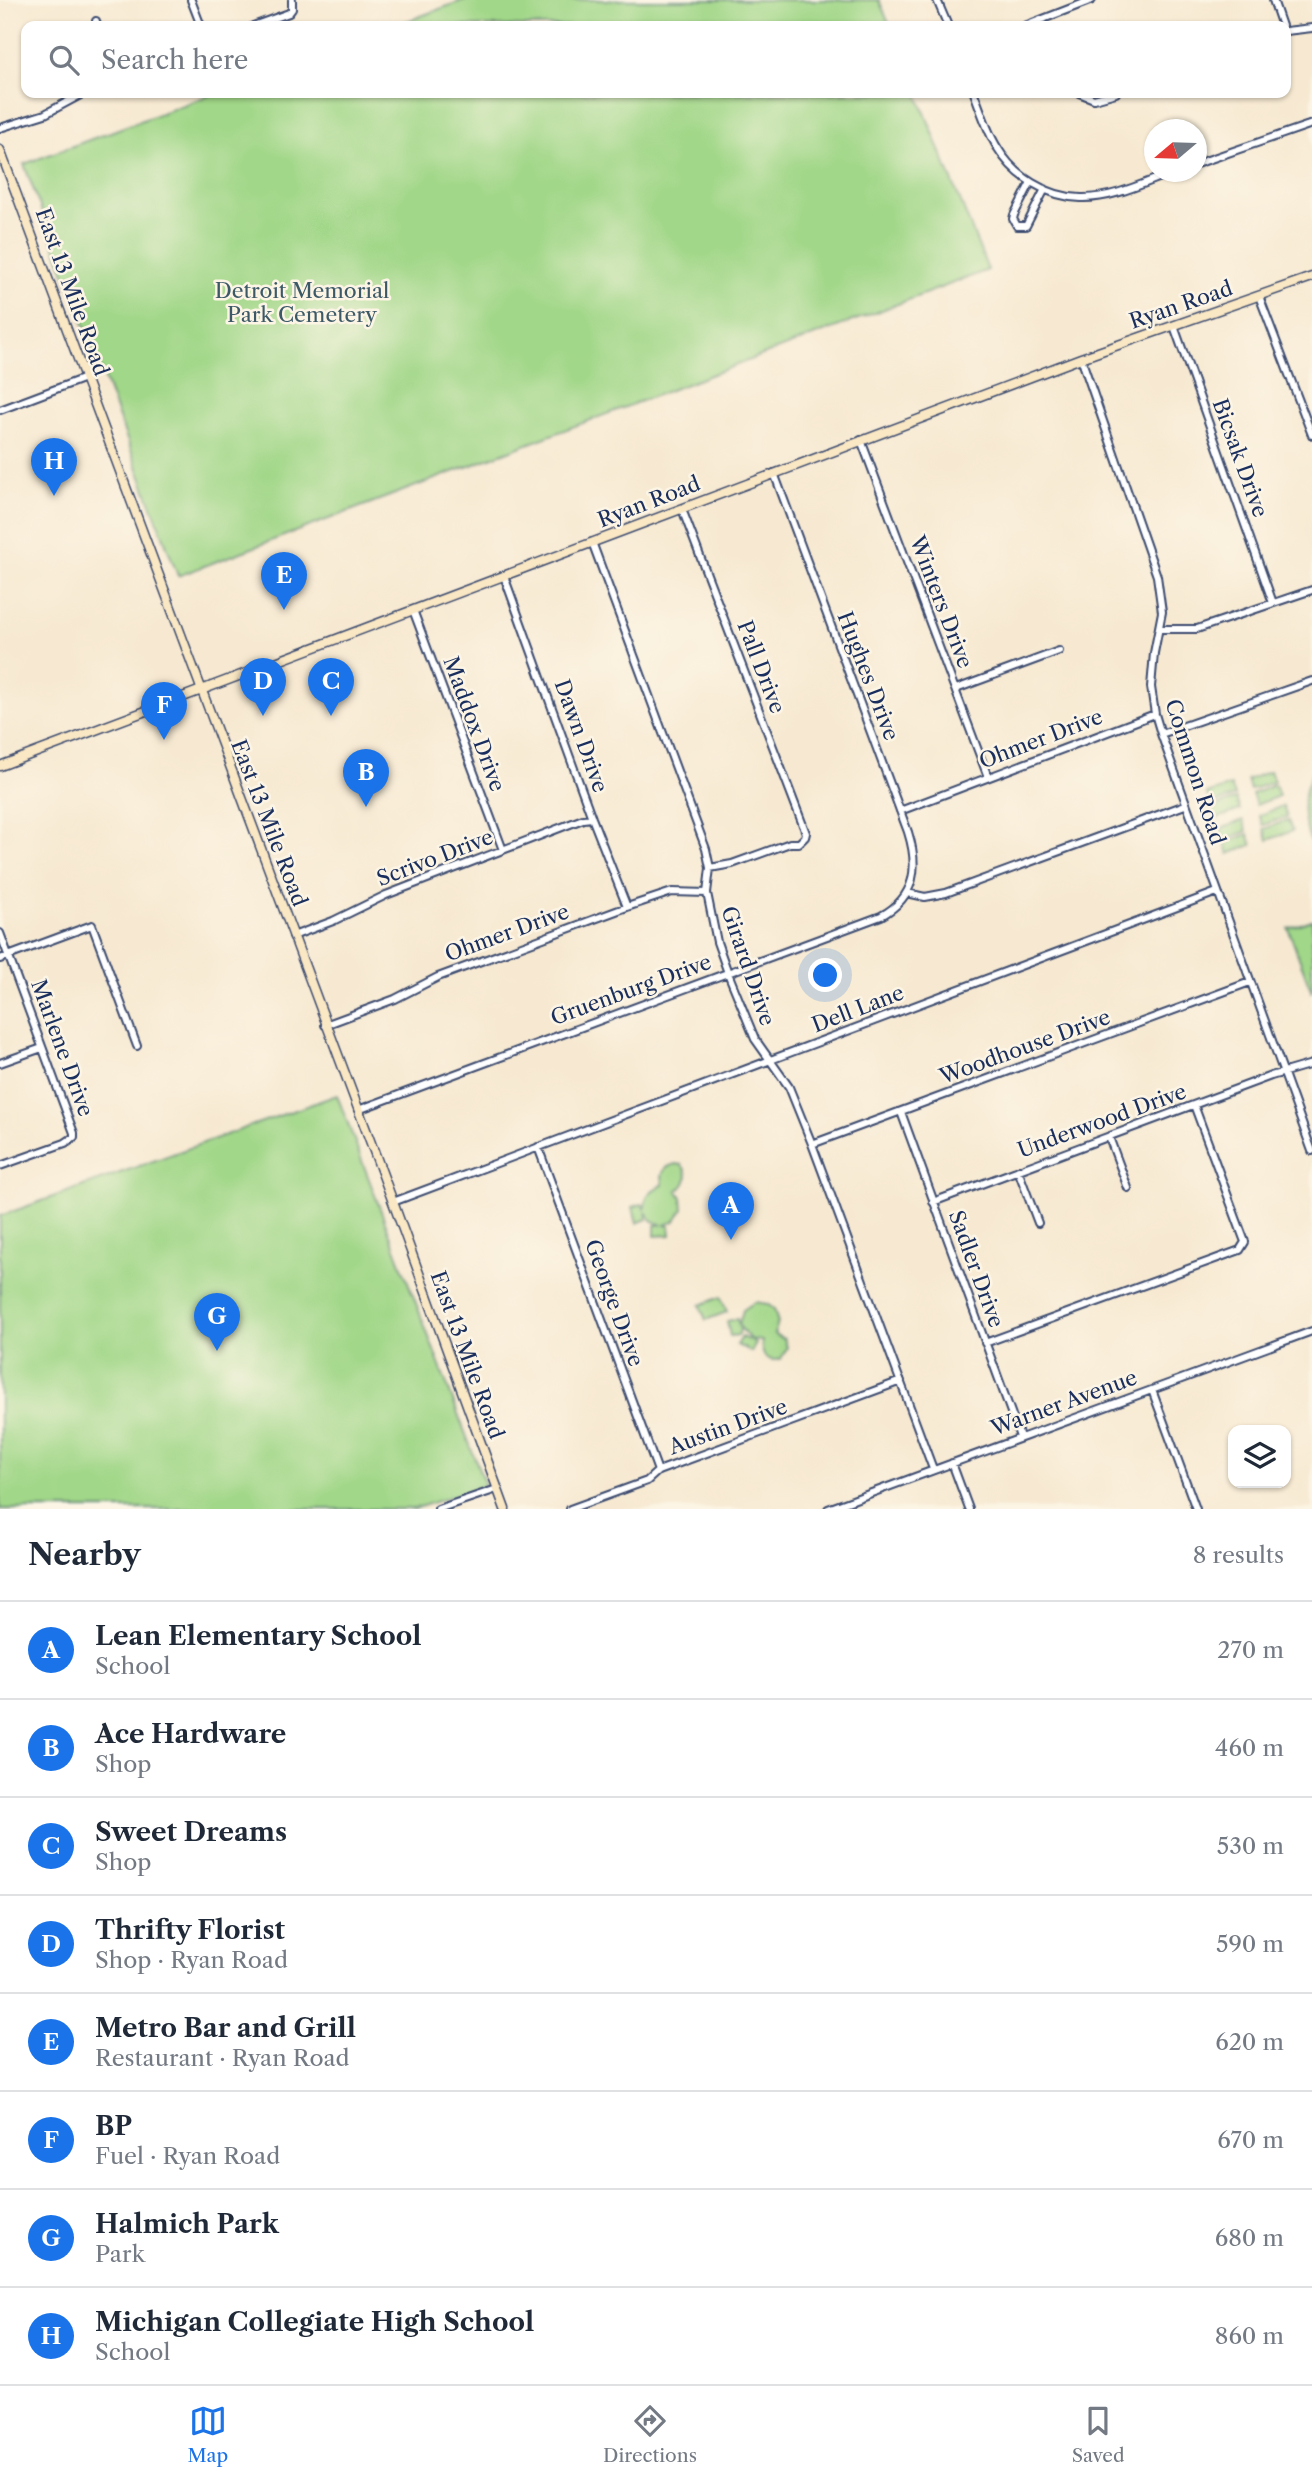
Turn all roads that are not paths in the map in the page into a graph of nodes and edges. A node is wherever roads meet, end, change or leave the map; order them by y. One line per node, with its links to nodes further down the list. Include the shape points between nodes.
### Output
1 (191, 0): 7 (street)
2 (292, 0): 8 (street, via 292,9)
3 (937, 0): 9 (street)
4 (1092, 0): 6 (street)
5 (1273, 0): 12 (street)
6 (1044, 17): 10 (street); 11 (street)
7 (199, 21)
8 (267, 21)
9 (946, 21)
10 (1036, 21)
11 (1045, 21)
12 (1280, 21)
13 (1312, 28): 14 (street)
14 (1291, 30)
15 (75, 98): 18 (street, via 45,114)
16 (976, 98): 21 (street, via 996,146)
17 (1312, 124): 20 (street)
18 (0, 128)
19 (0, 150): 28 (main road, East 13 Mile Road)
20 (1207, 160)
21 (1031, 182): 23 (street); 23 (street, via 1014,215 1017,226 1026,226)
22 (1144, 182): 23 (street, via 1080,198)
23 (1045, 189)
24 (1312, 277): 25 (main road, Ryan Road)
25 (1259, 296): 26 (main road, Ryan Road); 30 (street)
26 (1174, 326): 27 (main road, Ryan Road); 37 (street, Bicsak Drive)
27 (1081, 358): 31 (main road, Ryan Road); 39 (street, Common Road, via 1157,576)
28 (85, 378): 29 (street); 43 (main road, East 13 Mile Road)
29 (0, 410)
30 (1312, 435)
31 (861, 440): 32 (main road, Ryan Road); 42 (street, Winters Drive)
32 (774, 473): 33 (main road, Ryan Road); 49 (street, Hughes Drive)
33 (682, 509): 34 (main road, Ryan Road); 52 (street, Pall Drive, via 806,833 799,843)
34 (592, 542): 35 (main road, Ryan Road); 52 (street, Girard Drive, via 677,766)
35 (504, 576): 38 (main road, Ryan Road); 50 (street, Dawn Drive)
36 (1312, 590): 37 (street)
37 (1273, 603): 39 (street, via 1197,629)
38 (414, 610): 43 (main road, Ryan Road); 51 (street, Maddox Drive)
39 (1160, 629): 44 (street, Common Road, via 1152,671)
40 (1059, 651): 42 (street)
41 (1312, 681): 45 (street)
42 (956, 689): 47 (street, Winters Drive)
43 (201, 690): 46 (main road, Ryan Road); 58 (main road, East 13 Mile Road)
44 (1155, 714): 45 (street, Common Road); 47 (street, Ohmer Drive)
45 (1161, 734): 48 (street, Common Road)
46 (0, 766)
47 (988, 777): 49 (street, Ohmer Drive)
48 (1185, 805): 53 (street, via 946,893 925,897); 54 (street, Common Road)
49 (900, 811): 53 (street, Hughes Drive, via 913,848)
50 (592, 818): 51 (street, Scrivo Drive); 56 (street, Dawn Drive)
51 (503, 850): 58 (street, Scrivo Drive)
52 (710, 868): 55 (street, Girard Drive)
53 (907, 892): 61 (street, Gruenburg Drive, via 881,916)
54 (1217, 892): 62 (street, Common Road); 66 (street, Dell Lane)
55 (706, 893): 56 (street, Ohmer Drive, via 672,892); 61 (street, Girard Drive)
56 (627, 907): 63 (street, Ohmer Drive, via 430,980)
57 (0, 933): 59 (street, Marlene Drive)
58 (293, 936): 63 (main road, East 13 Mile Road)
59 (9, 956): 60 (street); 64 (street, via 92,925); 65 (street, Marlene Drive)
60 (0, 959)
61 (728, 973): 66 (street, Girard Drive, via 755,1039); 71 (street, Gruenburg Drive)
62 (1250, 982): 69 (street, Common Road); 72 (street, Woodhouse Drive)
63 (326, 1025): 71 (main road, East 13 Mile Road)
64 (137, 1046)
65 (43, 1048): 67 (street); 77 (street, Marlene Drive, via 74,1137)
66 (771, 1061): 74 (street, Girard Drive, via 789,1087); 75 (street, Dell Lane)
67 (0, 1063)
68 (1312, 1064): 69 (street, Underwood Drive)
69 (1283, 1073): 70 (street, Underwood Drive); 76 (street, Common Road)
70 (1194, 1105): 73 (street, Underwood Drive); 84 (street, via 1245,1242 1243,1247)
71 (358, 1110): 80 (main road, East 13 Mile Road)
72 (901, 1112): 74 (street, Woodhouse Drive); 81 (street, Sadler Drive)
73 (1109, 1136): 78 (street, Underwood Drive); 79 (street)
74 (812, 1144): 85 (street, Girard Drive)
75 (538, 1147): 80 (street, Dell Lane); 90 (street, George Drive)
76 (1312, 1151)
77 (0, 1166)
78 (1018, 1170): 81 (street, Underwood Drive); 82 (street)
79 (1128, 1188)
80 (393, 1202): 91 (main road, East 13 Mile Road)
81 (933, 1202): 84 (street, Sadler Drive)
82 (1038, 1223)
83 (1312, 1331): 86 (street, Warner Avenue)
84 (985, 1343): 87 (street, Sadler Drive)
85 (901, 1381): 89 (street, Girard Drive); 90 (street, Austin Drive)
86 (1152, 1390): 87 (street, Warner Avenue); 97 (street)
87 (1020, 1437): 88 (street, Warner Avenue)
88 (952, 1463): 89 (street, Warner Avenue); 96 (street)
89 (933, 1469): 95 (street, Warner Avenue)
90 (658, 1471): 94 (street, Austin Drive, via 647,1481)
91 (497, 1489): 92 (street); 93 (main road, East 13 Mile Road)
92 (438, 1509)
93 (505, 1509)
94 (570, 1509)
95 (828, 1509)
96 (970, 1509)
97 (1196, 1509)

